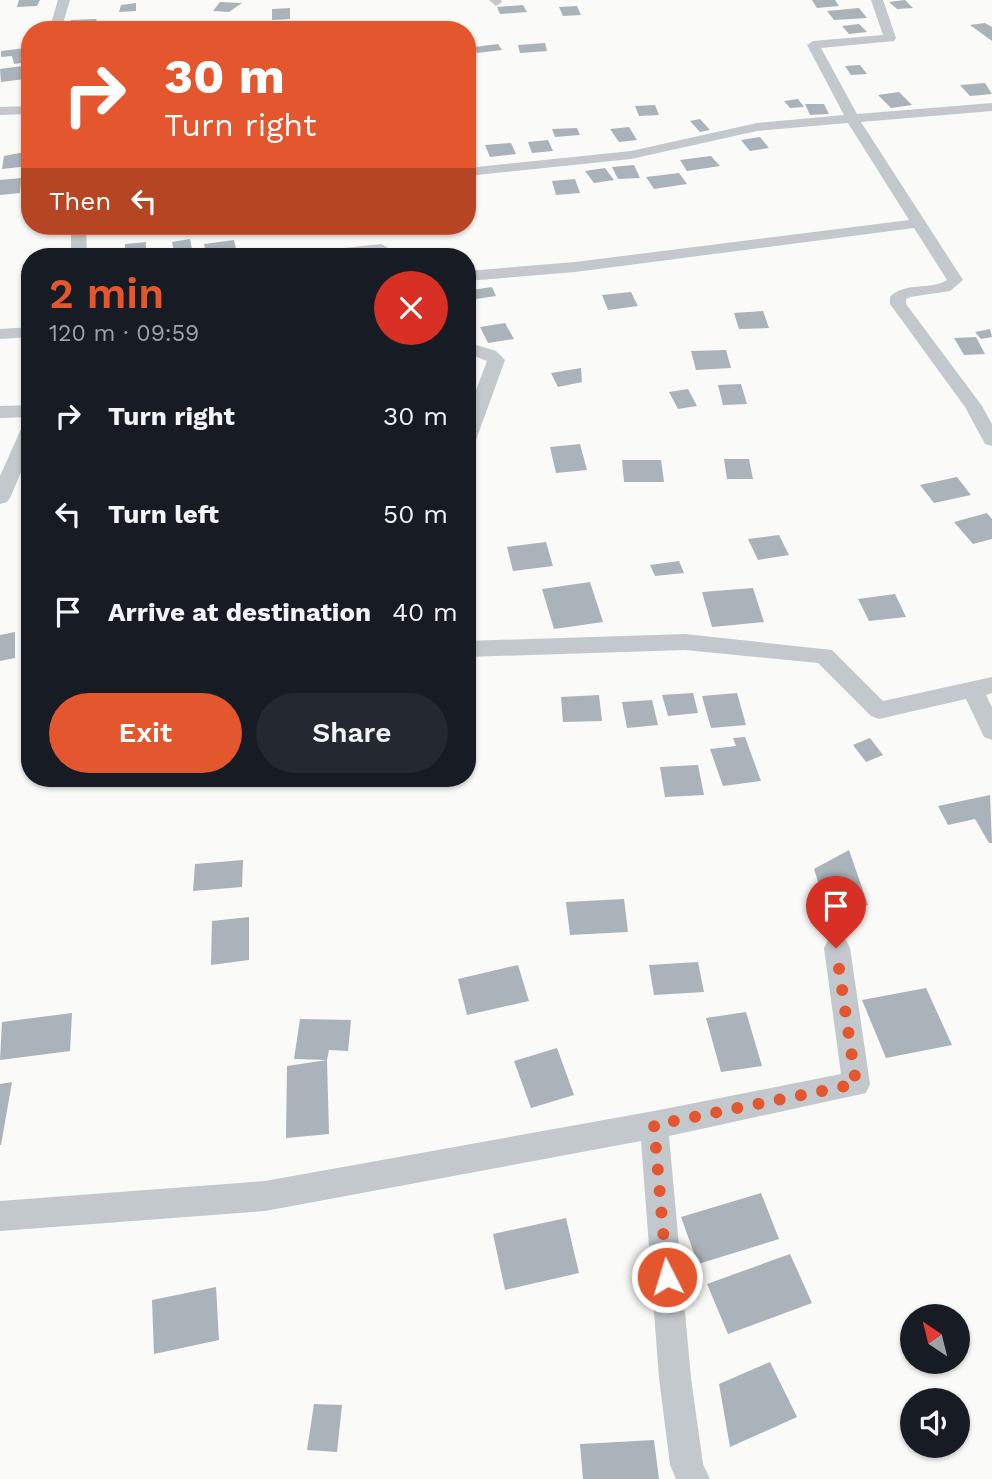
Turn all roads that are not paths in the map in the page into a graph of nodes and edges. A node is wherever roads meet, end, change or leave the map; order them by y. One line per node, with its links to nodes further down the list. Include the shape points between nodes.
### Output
1 (64, 0): 3 (street)
2 (877, 0): 7 (street, via 890,38 813,45)
3 (57, 21)
4 (992, 107): 7 (street)
5 (21, 110): 6 (street)
6 (0, 111)
7 (853, 120): 8 (street, via 757,127 631,155); 9 (street)
8 (476, 171)
9 (919, 223): 12 (street); 19 (street, via 956,280 948,287 905,292 898,303 973,406)
10 (356, 248): 11 (street, via 382,243)
11 (387, 248)
12 (476, 275)
13 (21, 333): 14 (street)
14 (0, 334)
15 (476, 350): 18 (street, via 496,360)
16 (21, 411): 17 (street)
17 (0, 412)
18 (476, 415)
19 (992, 440)
20 (20, 473): 21 (street)
21 (0, 498)
22 (476, 649): 23 (street, via 685,642 824,656 879,710)
23 (982, 687): 24 (street)
24 (992, 731)
25 (836, 948): 26 (street, via 856,1084)
26 (654, 1125): 27 (street, via 265,1196); 28 (street, via 675,1378)
27 (0, 1216)
28 (693, 1479)

